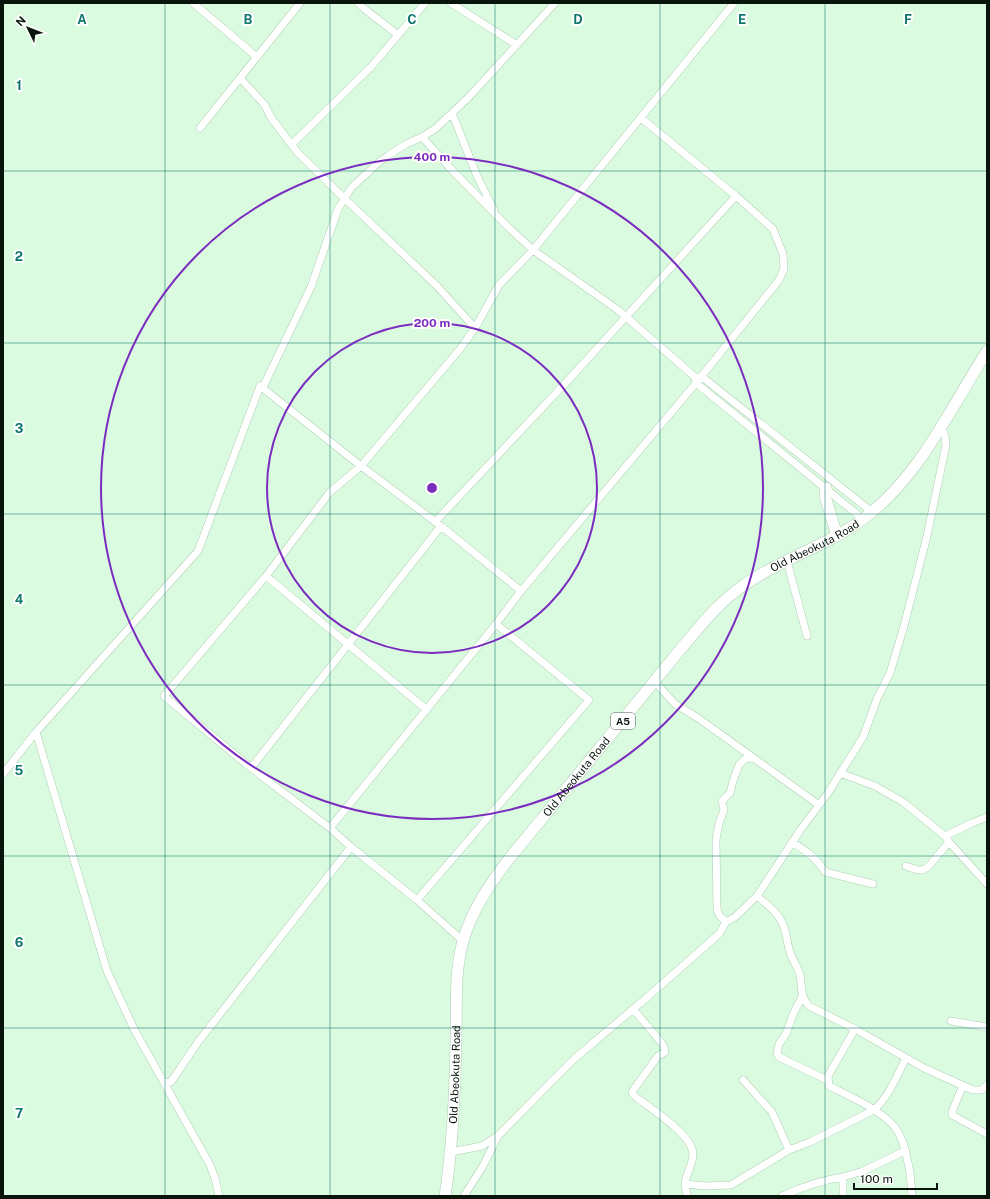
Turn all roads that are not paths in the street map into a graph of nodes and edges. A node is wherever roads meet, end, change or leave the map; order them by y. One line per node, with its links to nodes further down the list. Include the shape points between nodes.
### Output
1 (193, 3): 10 (street)
2 (300, 3): 10 (street)
3 (358, 3): 8 (street)
4 (425, 3): 8 (street)
5 (450, 3): 9 (street)
6 (555, 3): 9 (street)
7 (734, 3): 13 (street)
8 (398, 35): 16 (street, via 358,81)
9 (517, 45): 12 (street)
10 (257, 57): 11 (street)
11 (240, 78): 14 (street); 16 (street, via 264,104 272,119)
12 (452, 113): 15 (street); 19 (street, via 477,176)
13 (641, 118): 17 (street); 20 (street)
14 (200, 128)
15 (422, 137): 18 (street, via 406,144 380,162 351,188); 19 (street)
16 (292, 144): 18 (street)
17 (736, 196): 21 (street); 24 (street, via 773,229 784,254 784,269 778,280)
18 (344, 198): 22 (street, via 436,286); 25 (street, via 303,305 264,387)
19 (497, 216): 20 (street)
20 (533, 250): 21 (street); 22 (street, via 499,285)
21 (626, 317): 24 (street); 30 (street)
22 (475, 328): 27 (street)
23 (987, 351): 26 (highway, Old Abeokuta Road / A5)
24 (697, 379): 28 (street); 28 (street); 34 (street)
25 (260, 386): 27 (street); 40 (street, via 198,551)
26 (941, 427): 29 (highway, Old Abeokuta Road / A5, via 908,477); 43 (street, via 946,446 924,550 904,626 890,673 863,737)
27 (361, 466): 30 (street); 33 (street, via 330,492)
28 (830, 485): 29 (street); 29 (street); 31 (highway, via 825,496)
29 (868, 515): 31 (highway, Old Abeokuta Road / A5)
30 (438, 524): 34 (street); 37 (street)
31 (837, 536): 32 (highway, Old Abeokuta Road / A5)
32 (787, 561): 36 (street); 38 (highway, Old Abeokuta Road / A5, via 745,584 725,599)
33 (266, 576): 37 (street); 42 (street, via 164,696)
34 (521, 591): 35 (street)
35 (496, 624): 39 (street); 55 (street, via 589,700)
36 (807, 636)
37 (348, 645): 39 (street); 42 (street)
38 (655, 682): 41 (street, via 675,704); 57 (highway, Old Abeokuta Road / A5, via 489,885 476,908)
39 (427, 710): 47 (street)
40 (36, 732): 44 (street); 66 (street, via 108,971 135,1031)
41 (753, 758): 45 (street); 56 (street, via 745,759 739,765 730,793 722,801 724,810 716,840 716,909)
42 (251, 768): 47 (street)
43 (840, 773): 45 (street); 48 (street, via 875,786 903,802)
44 (3, 774)
45 (819, 805): 49 (street)
46 (987, 818): 48 (street, via 972,823)
47 (330, 828): 50 (street)
48 (947, 839): 51 (street, via 924,870 919,871); 53 (street)
49 (792, 842): 52 (street, via 810,853 825,872); 54 (street)
50 (351, 847): 55 (street); 66 (street, via 198,1042 171,1082)
51 (906, 866)
52 (873, 884)
53 (987, 884)
54 (757, 896): 56 (street); 58 (street, via 782,922 791,957 800,974)
55 (417, 900): 57 (street)
56 (726, 922): 59 (street, via 719,934)
57 (463, 941): 74 (highway, Old Abeokuta Road / A5, via 456,994)
58 (802, 997): 62 (street, via 809,1006); 65 (street, via 779,1044 777,1054)
59 (633, 1009): 71 (street, via 569,1064); 76 (street, via 661,1042 665,1052 658,1056 632,1093 691,1144 692,1162)
60 (951, 1021): 61 (street)
61 (987, 1027)
62 (855, 1029): 63 (street); 65 (street)
63 (906, 1058): 67 (street); 69 (street, via 889,1092)
64 (743, 1080): 72 (street, via 772,1112)
65 (827, 1080): 69 (street, via 829,1086)
66 (164, 1083): 77 (street, via 210,1165)
67 (963, 1085): 68 (street, via 973,1090 980,1090); 70 (street, via 952,1115)
68 (987, 1085)
69 (874, 1110): 72 (street); 73 (street, via 894,1126)
70 (987, 1134)
71 (498, 1136): 74 (street, via 482,1146); 79 (street)
72 (789, 1150): 76 (street, via 731,1185)
73 (905, 1151): 75 (street, via 863,1171); 83 (street)
74 (451, 1152): 78 (highway, Old Abeokuta Road / A5)
75 (843, 1177): 81 (street, via 799,1188); 82 (street)
76 (685, 1184): 80 (street)
77 (219, 1196)
78 (445, 1196)
79 (464, 1196)
80 (687, 1196)
81 (782, 1196)
82 (843, 1196)
83 (912, 1196)

